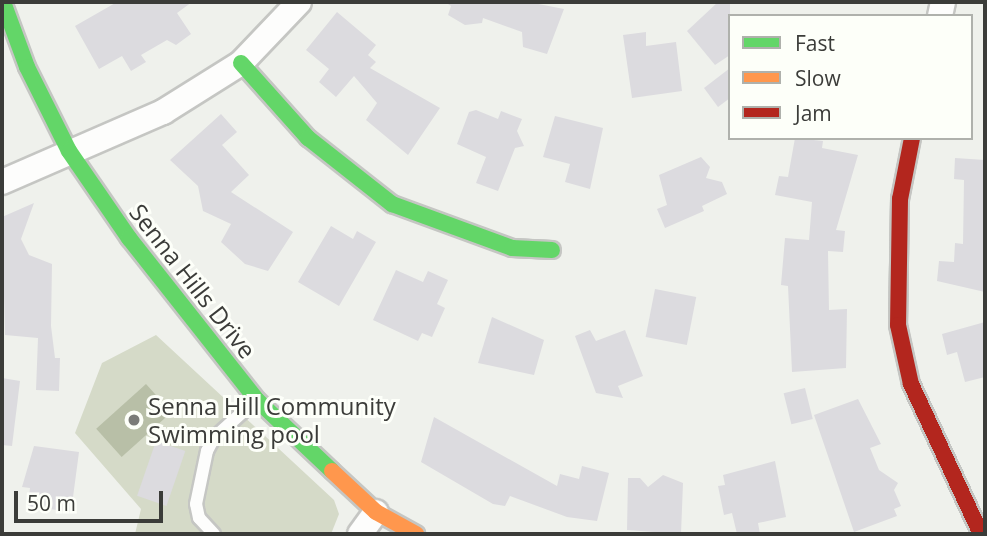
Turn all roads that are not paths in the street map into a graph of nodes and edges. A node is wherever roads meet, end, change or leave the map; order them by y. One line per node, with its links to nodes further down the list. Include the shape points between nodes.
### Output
1 (2, 2): 5 (street, Senna Hills Drive, via 27,67)
2 (299, 2): 3 (street)
3 (241, 63): 5 (street, via 163,112); 7 (street, via 308,138 392,204 512,248)
4 (912, 140): 13 (street, via 900,199 898,325 911,384)
5 (69, 151): 6 (street); 8 (street, Senna Hills Drive, via 129,238)
6 (2, 181)
7 (552, 250)
8 (257, 400): 9 (street, Senna Hills Drive); 10 (lane, via 214,438 207,451 196,504 199,518)
9 (376, 512): 11 (street); 12 (street, Senna Hills Drive)
10 (214, 534)
11 (360, 534)
12 (416, 534)
13 (981, 534)

